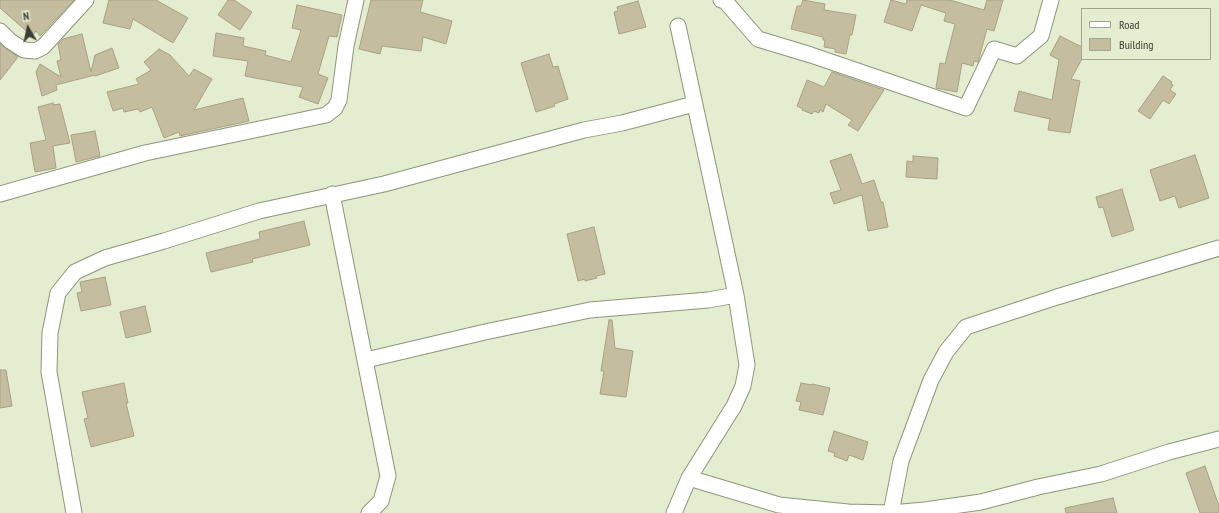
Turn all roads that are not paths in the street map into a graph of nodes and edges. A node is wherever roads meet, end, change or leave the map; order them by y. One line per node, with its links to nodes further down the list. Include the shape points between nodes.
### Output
1 (86, 0): 6 (street, via 43,47 35,50 24,50)
2 (356, 0): 8 (street, via 346,46 339,100 335,108 326,115 145,153)
3 (721, 0): 4 (street, via 725,1 758,39 966,108 994,49 1017,56 1041,36)
4 (1051, 0)
5 (678, 26): 7 (street)
6 (0, 31)
7 (694, 104): 9 (street, via 584,130 384,184); 11 (street)
8 (0, 194)
9 (332, 194): 12 (street); 15 (street, via 259,211 105,258 75,272 58,293 50,333 49,372)
10 (1219, 248): 18 (street, via 966,327 946,352 931,380 902,461)
11 (736, 295): 12 (street, via 708,300 590,310); 14 (street, via 747,365 743,386 734,406)
12 (366, 360): 16 (street, via 388,476 381,501)
13 (1219, 439): 18 (street, via 1101,474 981,502)
14 (689, 478): 17 (street); 18 (street, via 779,505 848,512)
15 (74, 513)
16 (369, 513)
17 (674, 513)
18 (891, 513)

